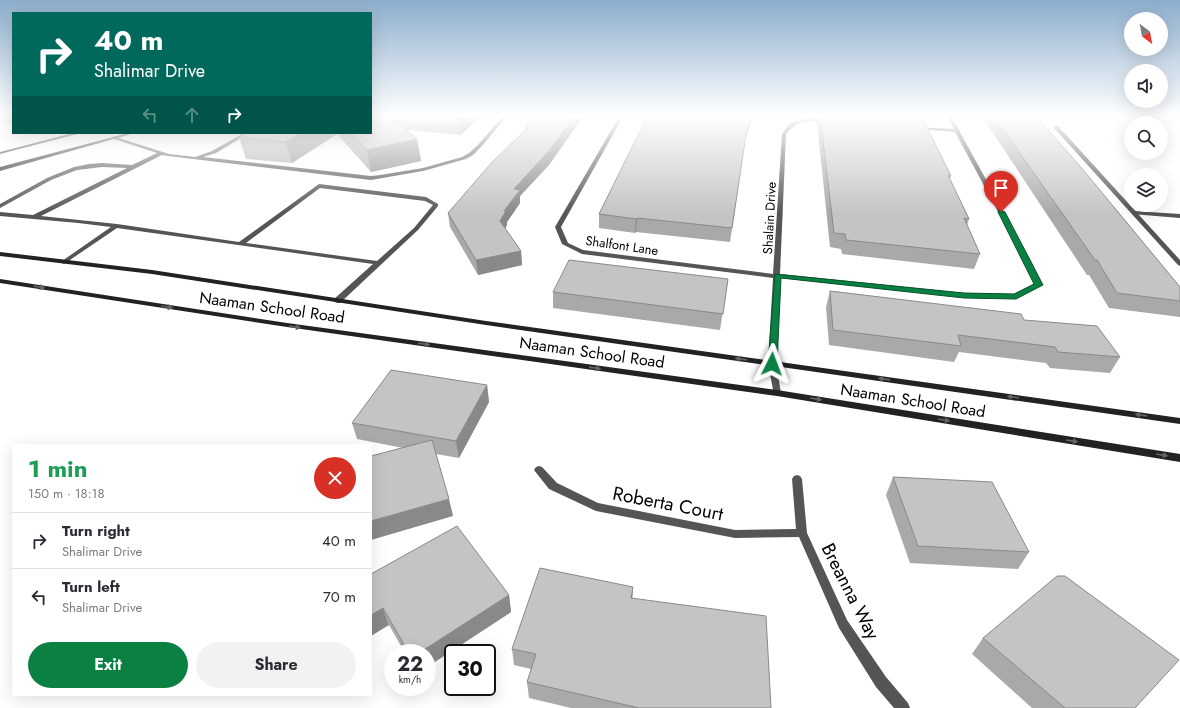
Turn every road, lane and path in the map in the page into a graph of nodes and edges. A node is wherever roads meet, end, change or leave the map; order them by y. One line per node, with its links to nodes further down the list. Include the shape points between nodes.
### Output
1 (20, 148): 10 (main road)
2 (78, 148): 14 (main road)
3 (147, 148): 11 (street)
4 (221, 148): 12 (street)
5 (476, 148): 12 (street, via 459,160 392,176 371,178)
6 (603, 148): 26 (street, Shalfont Lane, via 558,227 565,244 582,252)
7 (783, 148): 26 (street, Shalain Drive)
8 (967, 148): 26 (street, via 1039,285 1016,296 964,295)
9 (1075, 148): 16 (street)
10 (0, 153)
11 (162, 153): 12 (street); 13 (street)
12 (194, 159)
13 (134, 168): 15 (street, via 101,165 82,167 43,180); 19 (street)
14 (0, 169)
15 (0, 206)
16 (1134, 213): 18 (street); 25 (street)
17 (0, 214): 19 (street)
18 (1180, 216)
19 (34, 217): 20 (street)
20 (117, 226): 21 (street); 23 (street)
21 (240, 244): 24 (street); 24 (street, via 319,186 426,199 436,205 416,229)
22 (0, 254): 23 (main road, Naaman School Road)
23 (64, 262): 28 (main road, Naaman School Road, via 152,272)
24 (378, 263): 28 (street)
25 (1180, 264)
26 (777, 276): 29 (street, Shalain Drive)
27 (0, 281): 30 (main road, Naaman School Road, one-way to 30, via 287,326)
28 (337, 301): 29 (main road, Naaman School Road, one-way to 28)
29 (772, 364): 30 (street); 31 (main road, Naaman School Road, one-way to 29)
30 (777, 392): 32 (main road, Naaman School Road, one-way to 32)
31 (1180, 421)
32 (1180, 458)
33 (539, 470): 35 (street, Roberta Court, via 553,486 596,507 735,534)
34 (797, 478): 35 (street, Breanna Way)
35 (802, 533): 36 (street, Breanna Way, via 843,624 881,682)
36 (903, 708)

